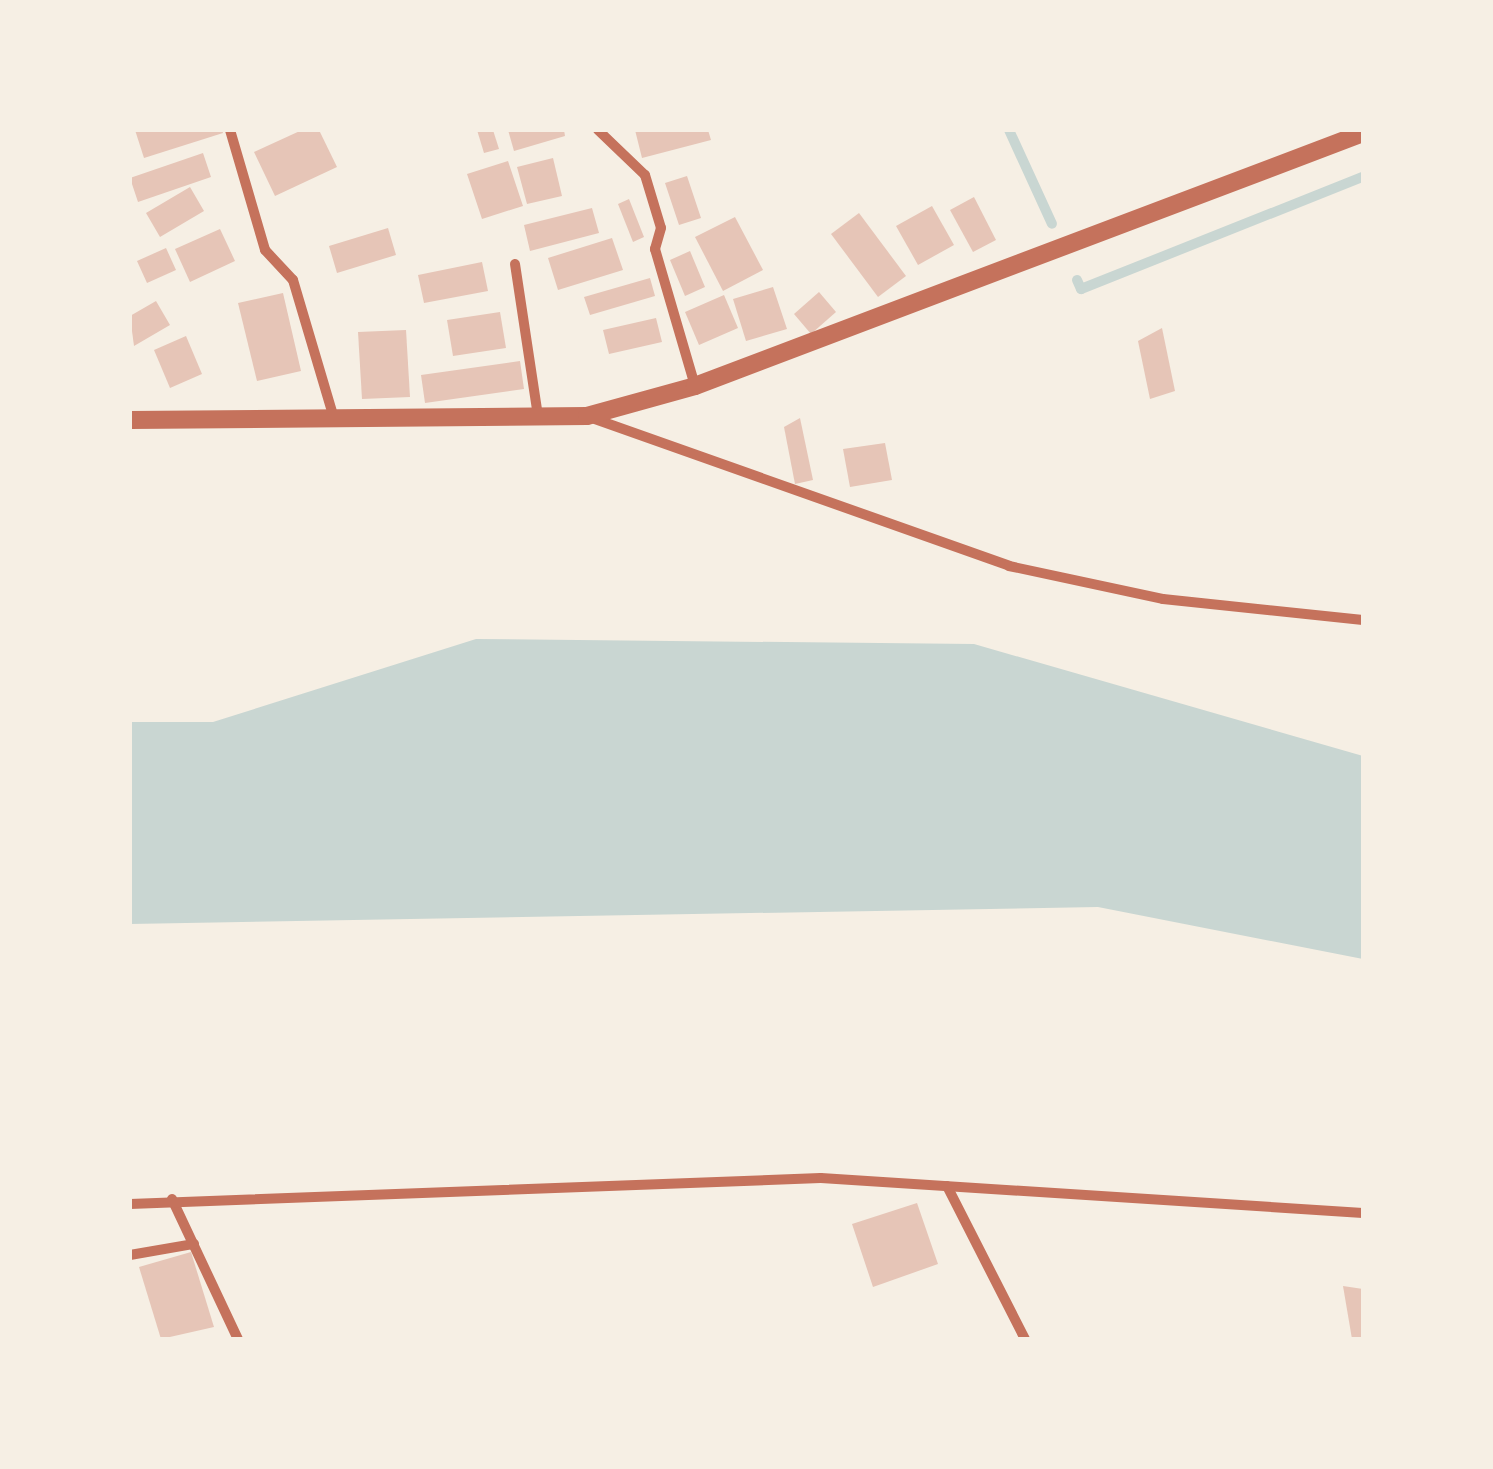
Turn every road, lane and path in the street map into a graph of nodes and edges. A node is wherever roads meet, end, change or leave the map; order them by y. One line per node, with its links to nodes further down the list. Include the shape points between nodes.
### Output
1 (230, 130): 6 (street, via 266,250 294,280)
2 (598, 130): 5 (street, via 645,175 661,228 654,249)
3 (1363, 133): 5 (street)
4 (515, 264): 7 (street)
5 (695, 386): 8 (street)
6 (333, 415): 7 (street); 9 (street)
7 (538, 416): 8 (street)
8 (587, 416): 10 (street, via 1008,566 1163,598)
9 (130, 420)
10 (1363, 620)
11 (947, 1186): 12 (street, via 820,1178); 14 (street); 18 (street)
12 (172, 1199): 13 (street); 15 (street)
13 (130, 1204)
14 (1363, 1213)
15 (194, 1244): 16 (street); 17 (street)
16 (130, 1256)
17 (238, 1339)
18 (1025, 1339)

